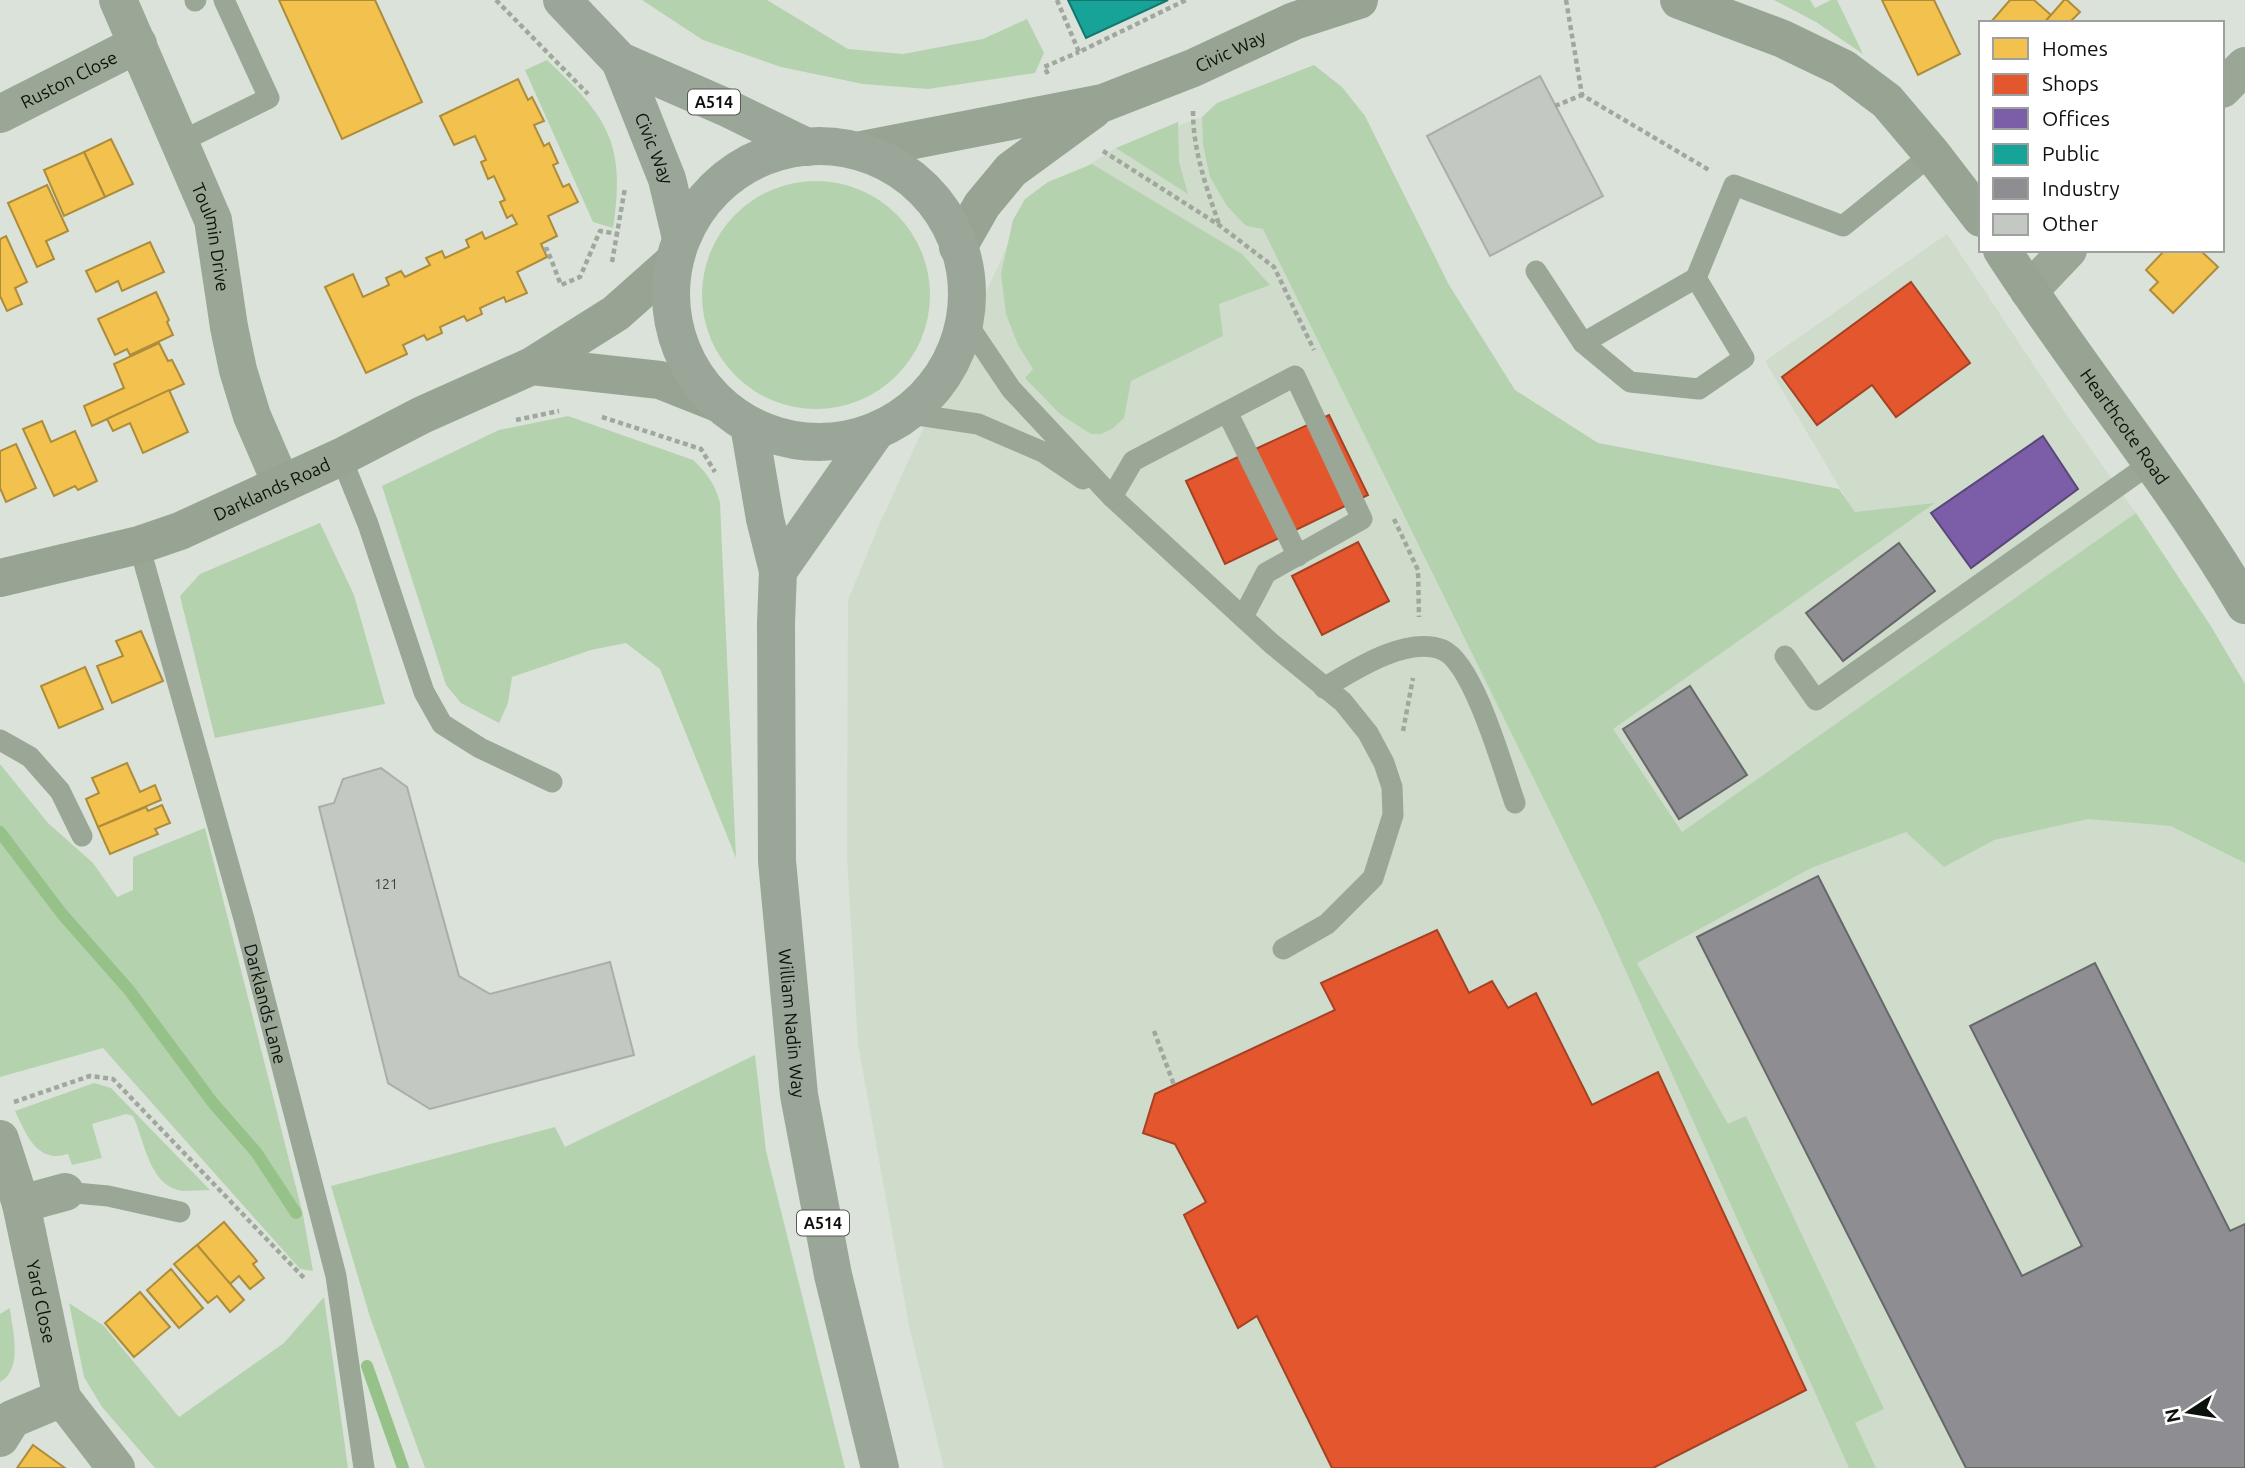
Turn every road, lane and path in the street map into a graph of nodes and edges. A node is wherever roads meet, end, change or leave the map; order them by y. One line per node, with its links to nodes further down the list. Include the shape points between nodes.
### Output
1 (118, 0): 10 (street, Toulmin Drive)
2 (224, 0): 22 (lane, via 269,98)
3 (495, 0): 18 (path)
4 (562, 0): 12 (main road, Civic Way / A514)
5 (1058, 0): 11 (path)
6 (1186, 0): 11 (path)
7 (1359, 0): 14 (street, Civic Way, via 1294,21)
8 (1566, 0): 17 (path)
9 (1679, 0): 25 (street, via 1783,39 1843,68 1886,101)
10 (138, 44): 21 (street, Ruston Close); 22 (street, Toulmin Drive)
11 (1079, 52): 15 (path, via 1044,67)
12 (620, 61): 23 (main road, Civic Way / A514); 33 (main road, Civic Way / A514, via 667,179)
13 (2245, 66): 16 (street)
14 (1193, 68): 19 (street, Civic Way); 29 (path, via 1192,130)
15 (1048, 76)
16 (2224, 87)
17 (1582, 95): 20 (path); 27 (path)
18 (592, 98)
19 (1103, 103): 24 (street, Civic Way); 31 (street, Civic Way, via 1011,170 982,205)
20 (1555, 106)
21 (0, 114)
22 (180, 142): 54 (street, Toulmin Drive, via 213,220 238,370)
23 (807, 147): 24 (main road); 33 (main road, via 754,161 735,172 702,200)
24 (862, 150): 31 (main road, via 925,192 945,216)
25 (1932, 154): 27 (lane, via 1843,226); 28 (street)
26 (624, 180): 30 (path)
27 (1734, 185): 38 (lane)
28 (1979, 215)
29 (1219, 225)
30 (618, 234): 32 (path, via 600,231 580,277 561,285); 36 (path)
31 (958, 247): 40 (main road, via 967,286)
32 (544, 250)
33 (676, 252): 42 (street, Darklands Road, via 616,313); 43 (main road, via 669,309 678,343 694,376)
34 (2003, 252): 39 (street, Hearthcote Road)
35 (2066, 252): 39 (street)
36 (612, 265)
37 (1536, 271): 41 (lane)
38 (1696, 278): 41 (lane); 41 (lane, via 1744,358 1699,389 1630,382)
39 (2029, 292): 52 (street, Hearthcote Road)
40 (966, 322): 46 (main road, via 957,359); 55 (lane, via 1011,389)
41 (1583, 343)
42 (531, 366): 43 (street, via 660,380); 51 (street, Darklands Road)
43 (718, 403): 49 (main road)
44 (563, 410): 48 (path)
45 (1227, 412): 55 (lane, via 1133,461); 57 (lane); 57 (lane, via 1296,376 1362,519)
46 (911, 414): 50 (main road); 55 (lane, via 978,424 1043,452)
47 (594, 415): 53 (path, via 701,449)
48 (513, 420)
49 (749, 425): 50 (main road, via 781,438 847,437); 58 (main road, William Nadin Way / A514)
50 (876, 431): 58 (main road)
51 (341, 457): 54 (street, Darklands Road); 66 (lane, via 424,692 442,724 480,748)
52 (2151, 463): 60 (street, Hearthcote Road); 63 (lane, via 1816,700)
53 (718, 477)
54 (281, 483): 56 (street, Darklands Road, via 180,531)
55 (1112, 497): 61 (lane)
56 (139, 545): 59 (street, Darklands Road); 78 (lane, Darklands Lane, via 244,919)
57 (1298, 556): 61 (lane, via 1266,573)
58 (778, 571): 83 (main road, William Nadin Way / A514, via 777,861 799,1095 832,1275)
59 (0, 578)
60 (2245, 605)
61 (1243, 617): 64 (lane)
62 (1419, 646): 64 (lane, via 1371,660); 67 (path); 68 (lane, via 1444,650 1462,667)
63 (1785, 656)
64 (1324, 688): 67 (lane, via 1343,702 1368,733)
65 (0, 740): 69 (lane, via 30,757 60,791)
66 (552, 782)
67 (1392, 787): 70 (lane, via 1394,815 1373,878 1327,924)
68 (1515, 803)
69 (82, 836)
70 (1283, 949)
71 (1154, 1031): 72 (path)
72 (1174, 1085)
73 (13, 1103): 78 (path, via 90,1076 113,1079 303,1278)
74 (0, 1139): 76 (street, Yard Close)
75 (65, 1192): 76 (street); 77 (lane)
76 (22, 1204): 79 (street, Yard Close)
77 (180, 1212)
78 (336, 1276): 82 (lane, Darklands Lane)
79 (62, 1398): 80 (street, via 12,1419); 81 (street, Yard Close)
80 (0, 1438)
81 (116, 1468)
82 (364, 1468)
83 (880, 1468)

